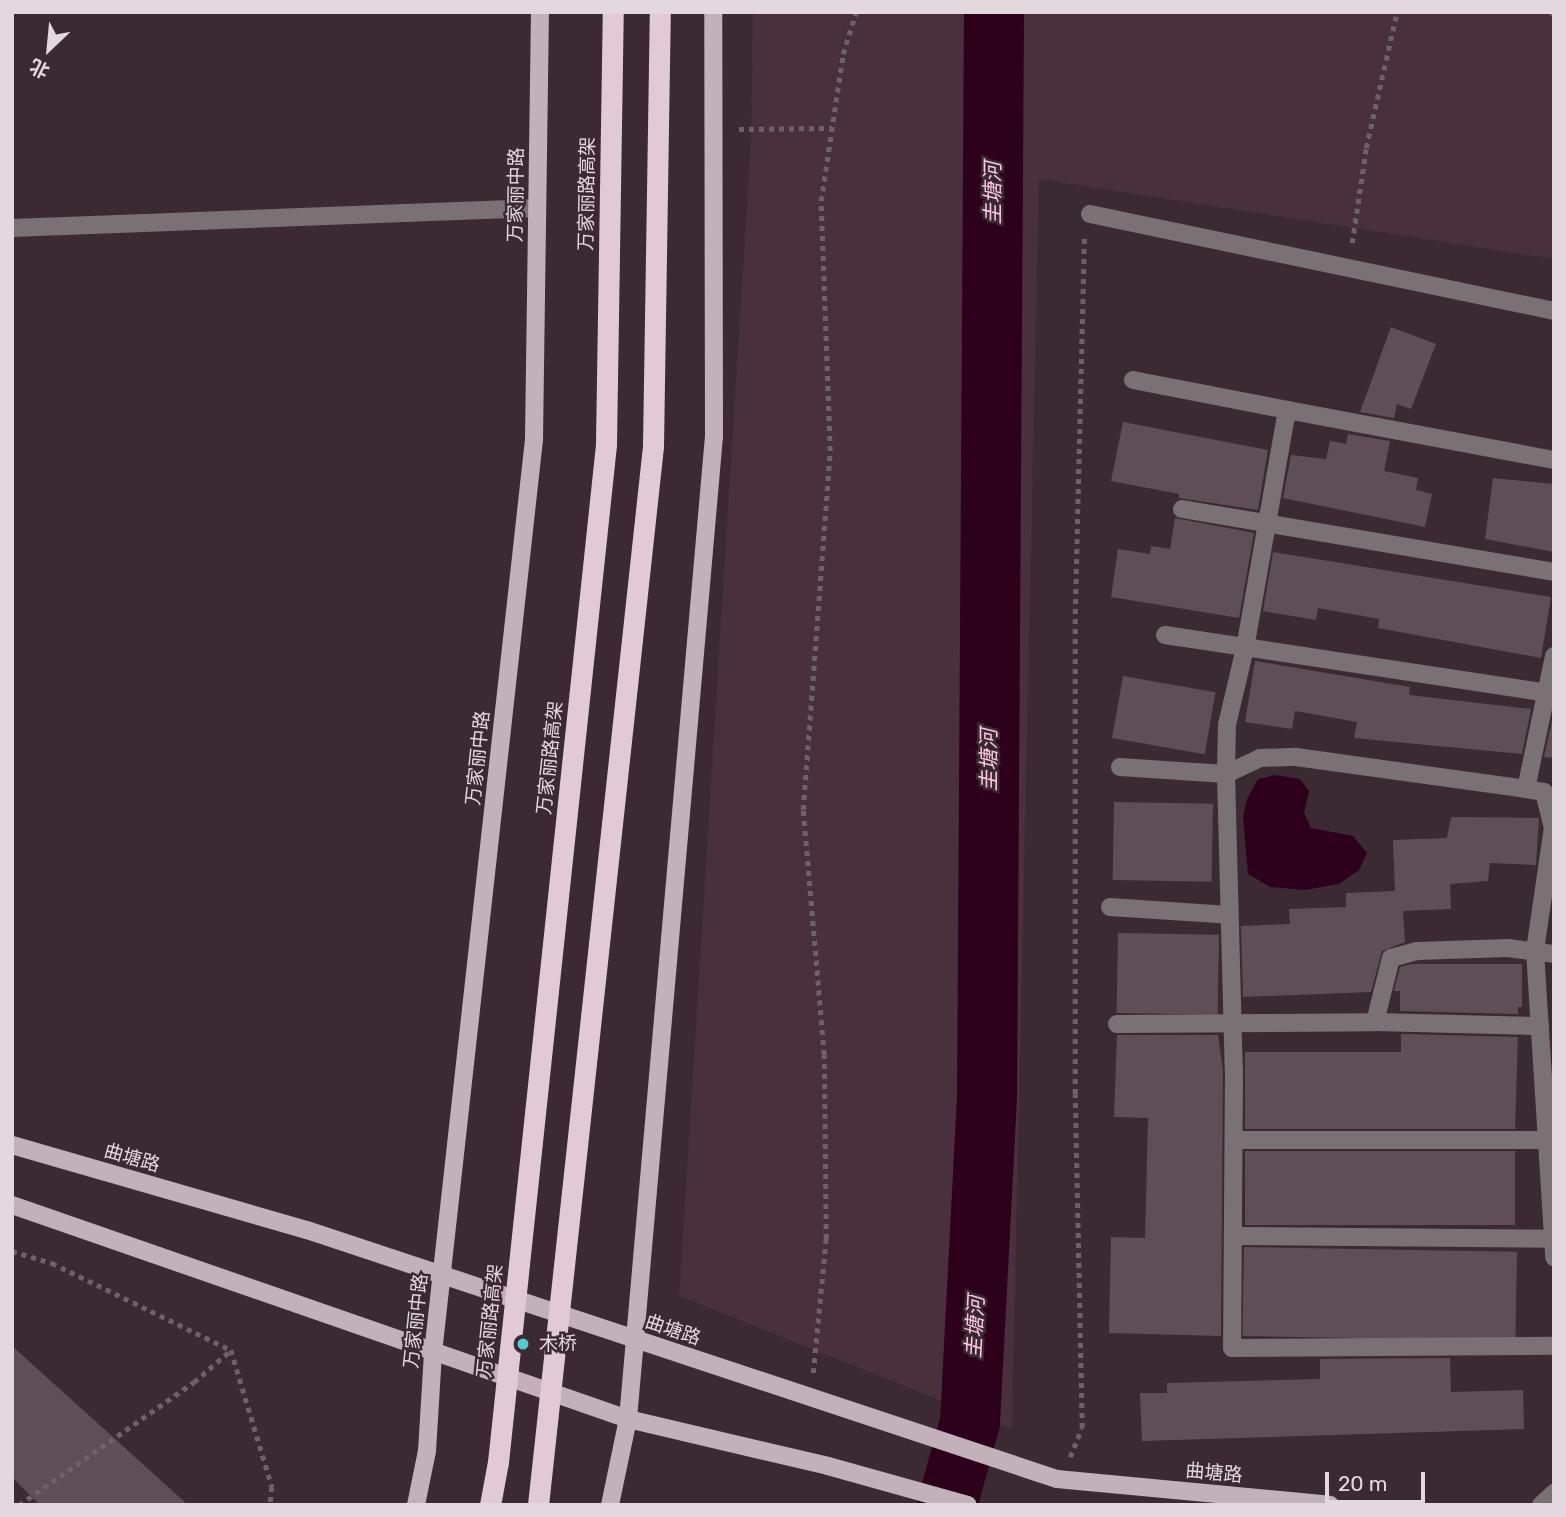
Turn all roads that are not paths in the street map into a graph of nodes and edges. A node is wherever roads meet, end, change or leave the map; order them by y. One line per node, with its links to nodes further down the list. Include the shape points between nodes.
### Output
1 (540, 12): 5 (main road, 万家丽中路)
2 (613, 12): 45 (highway, 万家丽路高架, bridge, via 606,444)
3 (660, 12): 46 (highway, bridge, via 653,446)
4 (713, 12): 39 (main road, via 714,437)
5 (537, 208): 7 (street); 38 (main road, 万家丽中路, via 534,439)
6 (1090, 214): 8 (street)
7 (12, 228)
8 (1554, 311)
9 (1133, 380): 10 (street)
10 (1287, 410): 11 (street); 13 (street)
11 (1554, 460)
12 (1182, 509): 13 (street)
13 (1267, 524): 14 (street); 16 (street)
14 (1554, 572)
15 (1165, 635): 16 (street)
16 (1245, 648): 18 (street); 20 (street, via 1227,725)
17 (1554, 656): 18 (street)
18 (1550, 694): 21 (street)
19 (1120, 767): 20 (street)
20 (1226, 774): 21 (street, via 1260,758 1296,757); 23 (street)
21 (1541, 792): 24 (street, via 1553,827)
22 (1110, 907): 23 (street)
23 (1229, 915): 28 (street)
24 (1535, 951): 25 (street); 26 (street, via 1417,951 1391,958); 29 (street)
25 (1554, 954)
26 (1375, 1021): 28 (street); 29 (street)
27 (1117, 1024): 28 (street)
28 (1233, 1025): 31 (street)
29 (1540, 1026): 30 (street)
30 (1550, 1111): 32 (street)
31 (1234, 1140): 32 (street); 35 (street)
32 (1548, 1140): 36 (street)
33 (12, 1145): 38 (main road, 曲塘路, via 307,1230)
34 (12, 1205): 41 (main road)
35 (1233, 1236): 36 (street); 40 (street, via 1231,1348)
36 (1553, 1239): 37 (street)
37 (1554, 1257)
38 (442, 1275): 39 (main road, 曲塘路); 41 (main road, 万家丽中路)
39 (635, 1340): 42 (main road); 49 (main road, 曲塘路, via 1057,1479)
40 (1554, 1346)
41 (433, 1353): 42 (main road); 44 (main road, 万家丽中路, via 426,1451)
42 (628, 1419): 47 (main road); 48 (main road)
43 (1554, 1493): 50 (street)
44 (416, 1505)
45 (490, 1505)
46 (538, 1505)
47 (610, 1505)
48 (968, 1505)
49 (1330, 1505)
50 (1541, 1505)

